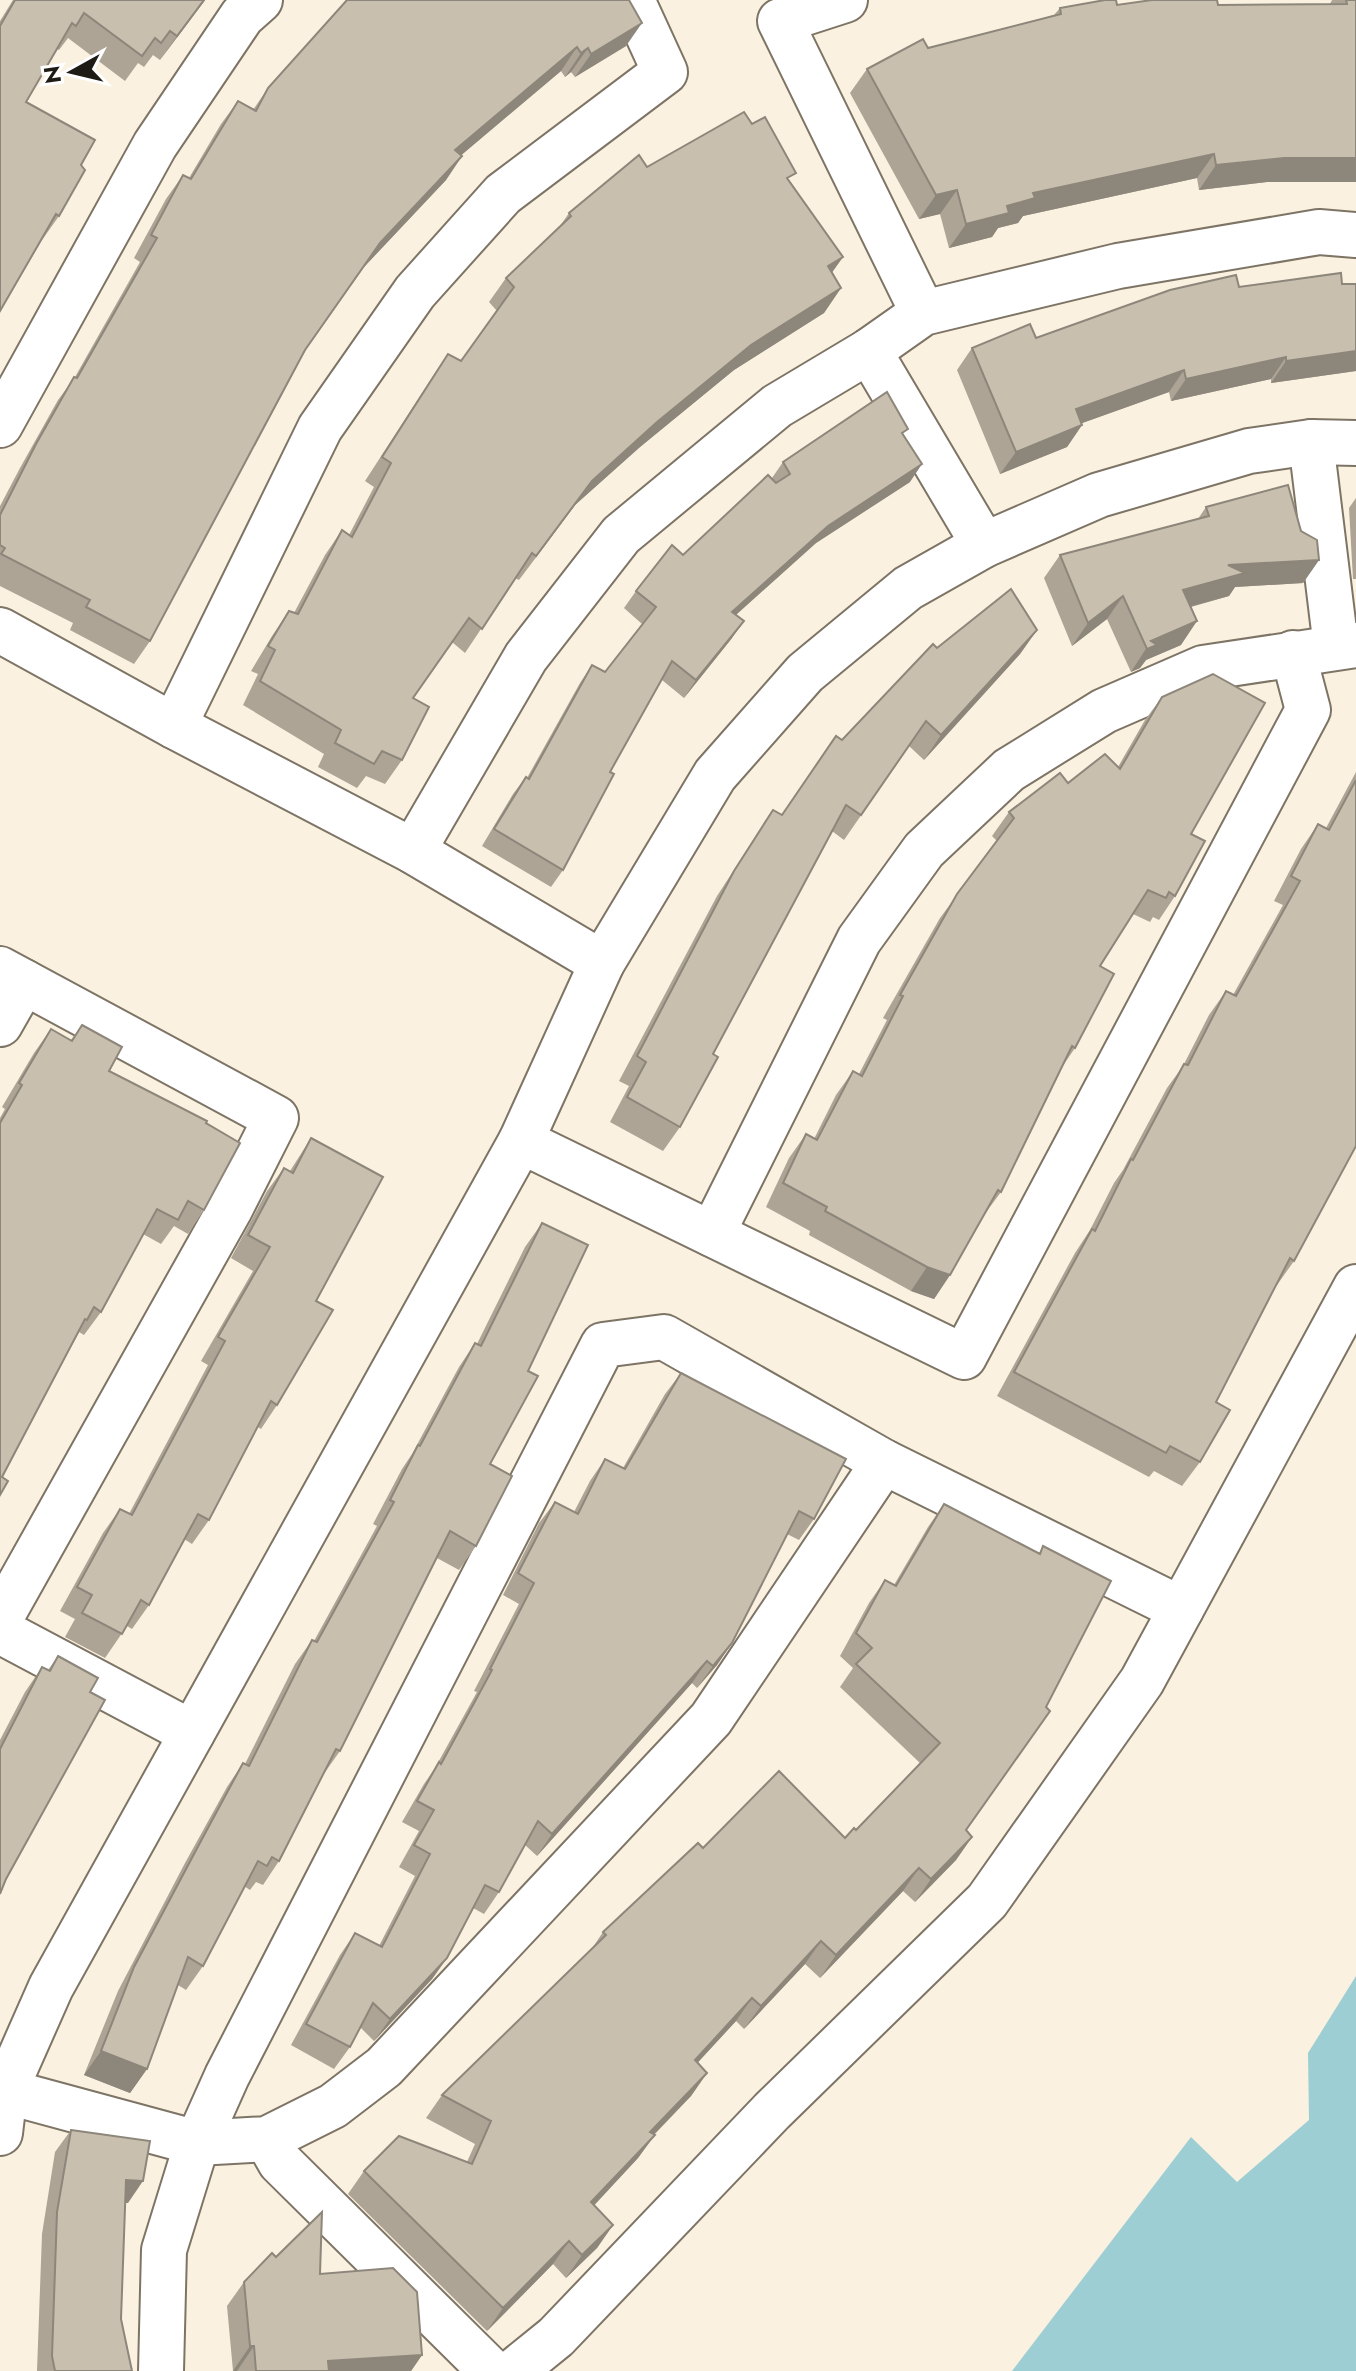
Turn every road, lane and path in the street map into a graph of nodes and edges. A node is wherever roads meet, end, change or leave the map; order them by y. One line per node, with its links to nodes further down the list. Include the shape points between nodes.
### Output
1 (260, 0): 7 (street, via 242,16 155,145)
2 (632, 0): 14 (street, via 665,72 503,194 415,292 320,428)
3 (845, 0): 5 (street, via 780,21)
4 (1356, 235): 5 (street, via 1319,232 1118,266)
5 (923, 313): 6 (street)
6 (869, 351): 10 (street); 15 (street, via 777,406 621,535 526,657)
7 (0, 425)
8 (1311, 442): 9 (street); 10 (street, via 1249,451 1099,495); 12 (street)
9 (1356, 443)
10 (984, 545): 16 (street, via 908,588 805,673 715,775)
11 (0, 630): 14 (street)
12 (1346, 646): 13 (street)
13 (1293, 653): 20 (street, via 1203,668 1104,711 1009,770 924,850 859,940); 20 (street, via 1308,710 964,1357)
14 (174, 726): 15 (street)
15 (413, 851): 16 (street)
16 (602, 963): 19 (street)
17 (12, 975): 18 (street); 24 (street, via 276,1118)
18 (0, 1024)
19 (521, 1141): 20 (street); 26 (street)
20 (712, 1234)
21 (1356, 1287): 23 (street)
22 (884, 1462): 23 (street); 28 (street, via 711,1719 384,2067 333,2106); 29 (street, via 664,1337 603,1345)
23 (1181, 1609): 32 (street, via 1142,1681 987,1901 772,2111 556,2337)
24 (0, 1619)
25 (0, 1631): 26 (street)
26 (192, 1733): 27 (street, via 51,1987)
27 (3, 2112): 29 (street)
28 (267, 2139): 29 (street); 31 (street, via 280,2162)
29 (197, 2143): 30 (street, via 164,2250)
30 (161, 2371)
31 (491, 2371)
32 (514, 2371)

